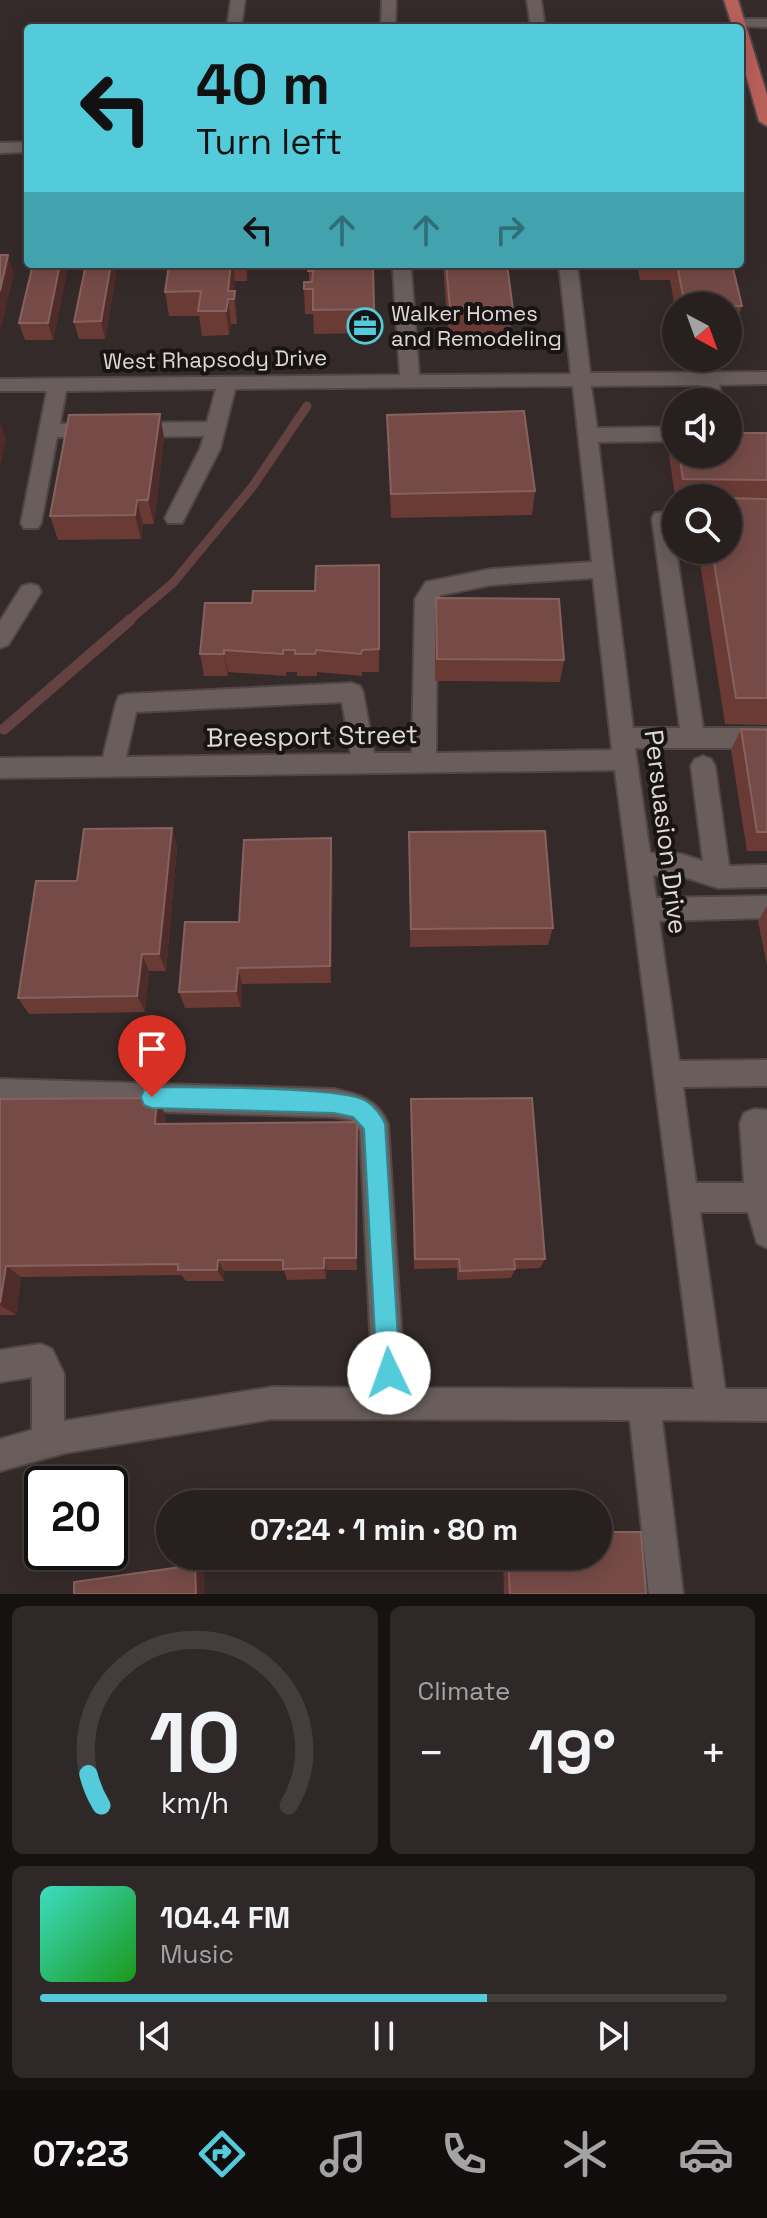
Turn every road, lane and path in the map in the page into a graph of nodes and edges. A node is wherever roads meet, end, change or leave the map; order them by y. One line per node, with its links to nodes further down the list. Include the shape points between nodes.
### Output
1 (238, 0): 6 (street)
2 (389, 0): 7 (street)
3 (534, 0): 8 (street)
4 (731, 0): 9 (main road)
5 (767, 23): 10 (street)
6 (235, 24)
7 (388, 24)
8 (537, 24)
9 (738, 24)
10 (744, 26)
11 (744, 44): 12 (main road)
12 (767, 121)
13 (24, 147): 14 (street)
14 (0, 148)
15 (568, 268): 19 (street, Persuasion Drive)
16 (402, 269): 20 (street)
17 (708, 378): 18 (street, West Rhapsody Drive); 19 (street, West Rhapsody Drive); 24 (street)
18 (767, 378)
19 (582, 379): 20 (street, West Rhapsody Drive); 28 (street, Persuasion Drive)
20 (410, 381): 21 (street, West Rhapsody Drive)
21 (227, 382): 22 (street, West Rhapsody Drive); 25 (street)
22 (58, 384): 23 (street, West Rhapsody Drive); 26 (street)
23 (0, 385)
24 (710, 388)
25 (215, 429): 26 (street); 29 (street)
26 (49, 431): 30 (street)
27 (662, 434): 28 (street)
28 (588, 435): 32 (street, Persuasion Drive)
29 (175, 518)
30 (31, 523)
31 (668, 564): 35 (street)
32 (604, 569): 37 (street, Persuasion Drive); 39 (street, via 491,577 434,588 426,599)
33 (30, 592): 34 (street)
34 (0, 639)
35 (693, 738): 36 (street, Breesport Street); 37 (street, Breesport Street)
36 (767, 738)
37 (624, 749): 39 (street, Breesport Street); 43 (street, Persuasion Drive)
38 (364, 763): 39 (street, Breesport Street); 41 (street, Breesport Street); 41 (street, via 352,692 127,703)
39 (424, 763)
40 (703, 766): 45 (street)
41 (112, 767): 42 (street, Breesport Street)
42 (0, 768)
43 (639, 864): 45 (street, via 681,865); 47 (street, Persuasion Drive)
44 (767, 876): 45 (street)
45 (718, 877)
46 (767, 907): 47 (street)
47 (646, 910): 49 (street, Persuasion Drive)
48 (767, 1073): 49 (street)
49 (667, 1074): 52 (street, Persuasion Drive)
50 (0, 1093): 56 (street, via 358,1108 374,1124)
51 (767, 1124): 53 (street, via 754,1123)
52 (684, 1197): 53 (street); 59 (street, Persuasion Drive)
53 (760, 1198): 54 (street)
54 (767, 1233)
55 (0, 1366): 60 (street, via 41,1360 48,1374)
56 (390, 1404): 58 (street); 60 (street, via 272,1403)
57 (767, 1405): 59 (street)
58 (644, 1406): 59 (street); 62 (street)
59 (712, 1406)
60 (48, 1442): 61 (street)
61 (0, 1455)
62 (666, 1594)

